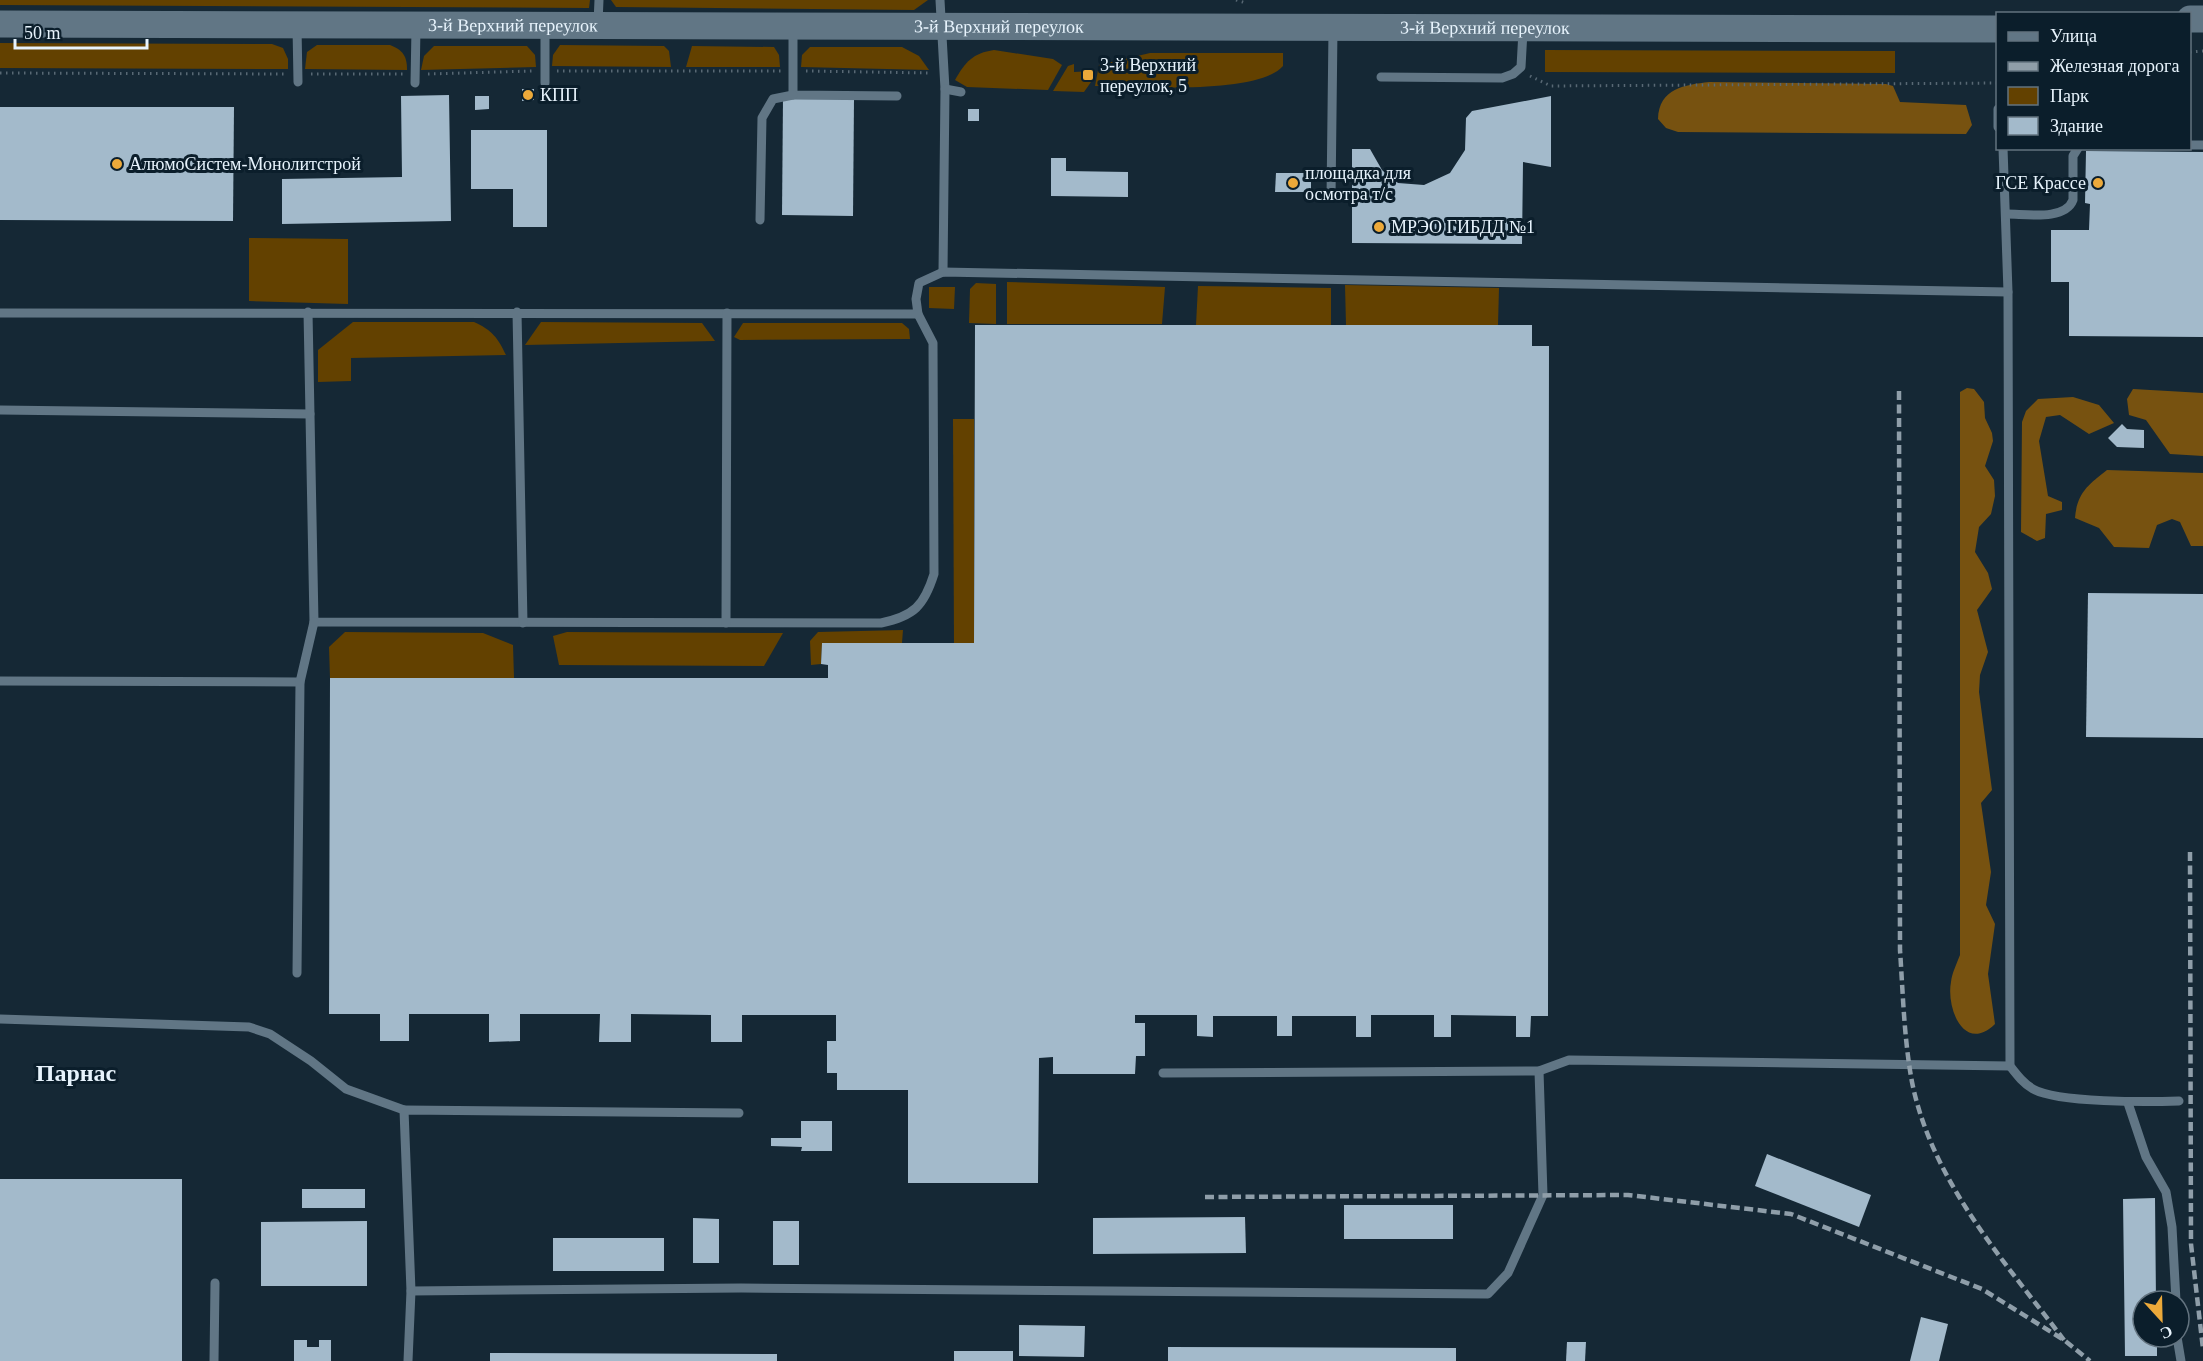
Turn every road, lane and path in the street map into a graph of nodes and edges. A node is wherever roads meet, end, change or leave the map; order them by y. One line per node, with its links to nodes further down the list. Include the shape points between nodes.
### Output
1 (940, 0): 8 (lane)
2 (599, 13): 6 (street, 3-й Верхний переулок); 7 (street, 3-й Верхний переулок)
3 (0, 24): 4 (street, 3-й Верхний переулок)
4 (297, 25): 5 (street, 3-й Верхний переулок); 18 (lane)
5 (416, 26): 6 (street, 3-й Верхний переулок); 19 (lane)
6 (545, 26): 13 (lane)
7 (793, 26): 8 (street, 3-й Верхний переулок); 14 (lane)
8 (941, 27): 10 (street, 3-й Верхний переулок); 16 (lane)
9 (1523, 28): 10 (street, 3-й Верхний переулок); 11 (street, 3-й Верхний переулок); 12 (lane, via 1522,57)
10 (1333, 29): 28 (lane)
11 (1996, 29)
12 (1517, 70): 17 (lane, via 1502,78); 21 (path, via 1551,86)
13 (545, 71): 14 (path); 19 (path); 20 (lane)
14 (793, 71): 16 (path); 24 (lane)
15 (0, 73): 18 (path)
16 (944, 73): 22 (lane)
17 (1381, 77)
18 (298, 78): 19 (path)
19 (415, 78)
20 (545, 83)
21 (1996, 83)
22 (945, 89): 23 (lane); 31 (lane)
23 (961, 92)
24 (793, 95): 25 (lane); 30 (lane, via 773,99 762,118)
25 (897, 96)
26 (2003, 150): 29 (lane)
27 (2077, 150): 29 (lane, via 2073,156 2071,206 2060,213)
28 (1331, 198)
29 (2007, 214): 32 (lane)
30 (760, 220)
31 (943, 272): 32 (lane); 37 (lane, via 919,283)
32 (2008, 292): 47 (lane)
33 (308, 312): 34 (lane); 35 (lane); 39 (lane)
34 (517, 312): 36 (lane); 41 (lane)
35 (0, 313)
36 (727, 313): 37 (lane); 42 (lane)
37 (918, 314): 42 (lane, via 933,343 934,574 928,592 918,608 901,619 881,623)
38 (0, 410): 39 (lane)
39 (310, 414): 40 (lane)
40 (314, 622): 41 (lane); 44 (lane)
41 (523, 623): 42 (lane)
42 (726, 623)
43 (0, 681): 44 (lane)
44 (300, 682): 45 (lane)
45 (297, 973)
46 (0, 1019): 52 (lane, via 249,1027 311,1061 346,1089)
47 (2010, 1066): 48 (lane, via 1569,1060); 51 (lane, via 2034,1090)
48 (1539, 1071): 49 (lane); 56 (lane, via 1543,1195 1508,1273 1488,1294 741,1288)
49 (1163, 1073)
50 (2179, 1101): 51 (lane)
51 (2128, 1102): 55 (lane, via 2146,1157 2166,1192)
52 (404, 1110): 53 (lane); 56 (lane)
53 (739, 1113)
54 (215, 1283): 57 (lane)
55 (2175, 1289)
56 (411, 1291): 58 (lane)
57 (214, 1361)
58 (408, 1361)

